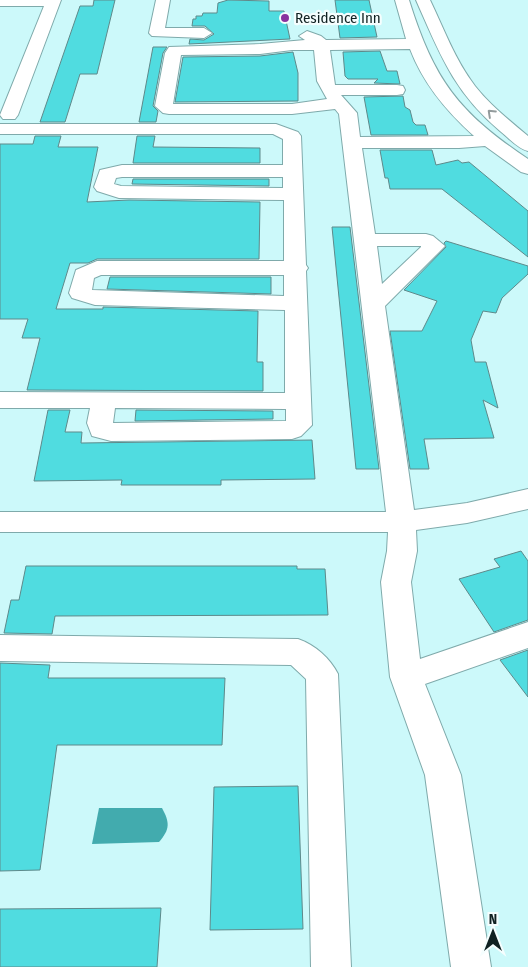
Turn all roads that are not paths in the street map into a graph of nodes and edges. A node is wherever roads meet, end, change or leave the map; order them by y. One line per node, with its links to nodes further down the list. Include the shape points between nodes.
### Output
1 (163, 0): 6 (street, via 156,33)
2 (402, 0): 9 (street)
3 (423, 0): 15 (street, one-way to 3, via 483,105 463,82 443,47)
4 (54, 1): 5 (street); 11 (street)
5 (0, 2)
6 (224, 34)
7 (252, 34): 8 (street, via 300,34)
8 (322, 44): 9 (street); 13 (street); 13 (street, via 175,50 164,106 169,109 292,109)
9 (416, 44): 16 (street, via 432,79 451,104)
10 (8, 77): 11 (street)
11 (25, 77): 14 (street)
12 (397, 90): 13 (street)
13 (334, 97): 17 (street, via 348,113)
14 (5, 122): 20 (street, via 276,129 292,136)
15 (521, 132): 18 (street)
16 (489, 140): 17 (street, via 459,143); 19 (street)
17 (352, 142): 22 (street)
18 (528, 145)
19 (528, 168)
20 (293, 172): 21 (street); 21 (street, via 122,171 107,174 104,186 119,192)
21 (294, 194): 23 (street)
22 (366, 240): 25 (street); 25 (street, via 426,240 434,246)
23 (296, 268): 24 (street); 24 (street, via 97,268 84,274 80,292 95,298)
24 (295, 303): 26 (street, via 299,425 292,430 111,432 102,430 100,423 104,400)
25 (375, 303): 29 (street, via 389,437)
26 (0, 400)
27 (528, 499): 29 (street, via 466,513)
28 (0, 522): 29 (street)
29 (402, 522): 32 (street, via 402,551 396,582)
30 (528, 635): 32 (street)
31 (0, 648): 33 (street, via 298,652 322,674)
32 (406, 677): 34 (street, via 443,775)
33 (331, 967)
34 (471, 967)

